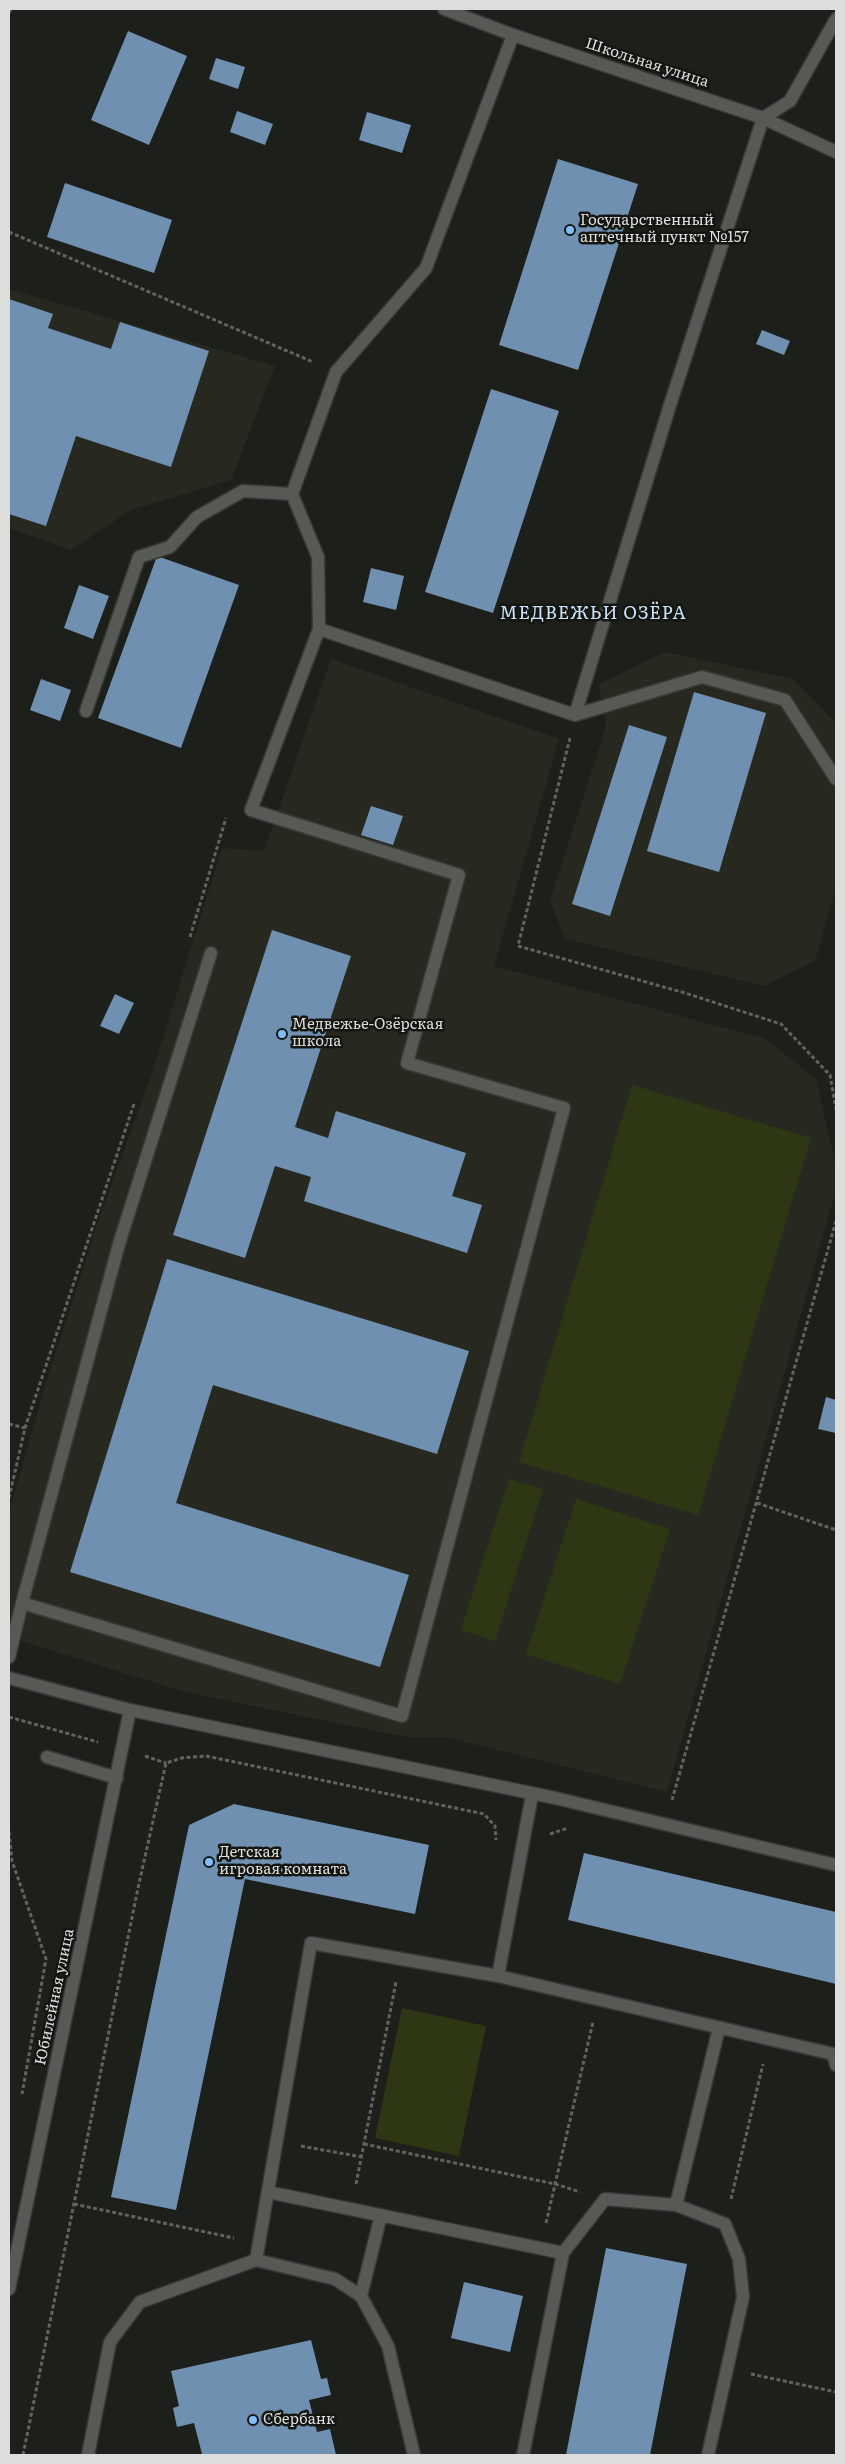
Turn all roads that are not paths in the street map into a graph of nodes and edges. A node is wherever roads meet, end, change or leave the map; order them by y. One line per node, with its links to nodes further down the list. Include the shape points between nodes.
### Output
1 (444, 9): 3 (street, Школьная улица)
2 (836, 19): 4 (street, via 790,102)
3 (513, 36): 4 (street, Школьная улица); 6 (street, via 426,268 336,372)
4 (763, 118): 5 (street, Школьная улица); 9 (street, via 670,405)
5 (836, 152)
6 (292, 494): 7 (street, via 318,557); 8 (street, via 243,491 197,517 170,547 139,557)
7 (319, 630): 9 (street); 12 (street, via 251,810 459,875 407,1062 564,1108 402,1716)
8 (86, 711)
9 (576, 715): 10 (street, via 702,677 785,700)
10 (836, 779)
11 (211, 953): 12 (street, via 119,1244)
12 (22, 1603): 13 (street)
13 (9, 1657)
14 (9, 1678): 15 (street)
15 (130, 1710): 17 (street, Юбилейная улица); 18 (street)
16 (47, 1757): 17 (street)
17 (116, 1778): 28 (street, Юбилейная улица)
18 (532, 1795): 19 (street); 20 (street)
19 (836, 1864)
20 (498, 1976): 21 (street); 23 (street, via 311,1943)
21 (719, 2028): 22 (street, via 834,2054); 24 (street)
22 (836, 2064)
23 (268, 2192): 25 (street); 27 (street)
24 (676, 2205): 26 (street, via 605,2199); 33 (street, via 726,2224 739,2259 742,2296)
25 (381, 2216): 26 (street); 29 (street)
26 (563, 2253): 32 (street)
27 (256, 2260): 29 (street, via 334,2278); 30 (street, via 140,2302 110,2342)
28 (9, 2289)
29 (361, 2296): 31 (street, via 388,2346)
30 (88, 2455)
31 (414, 2455)
32 (523, 2455)
33 (708, 2455)

